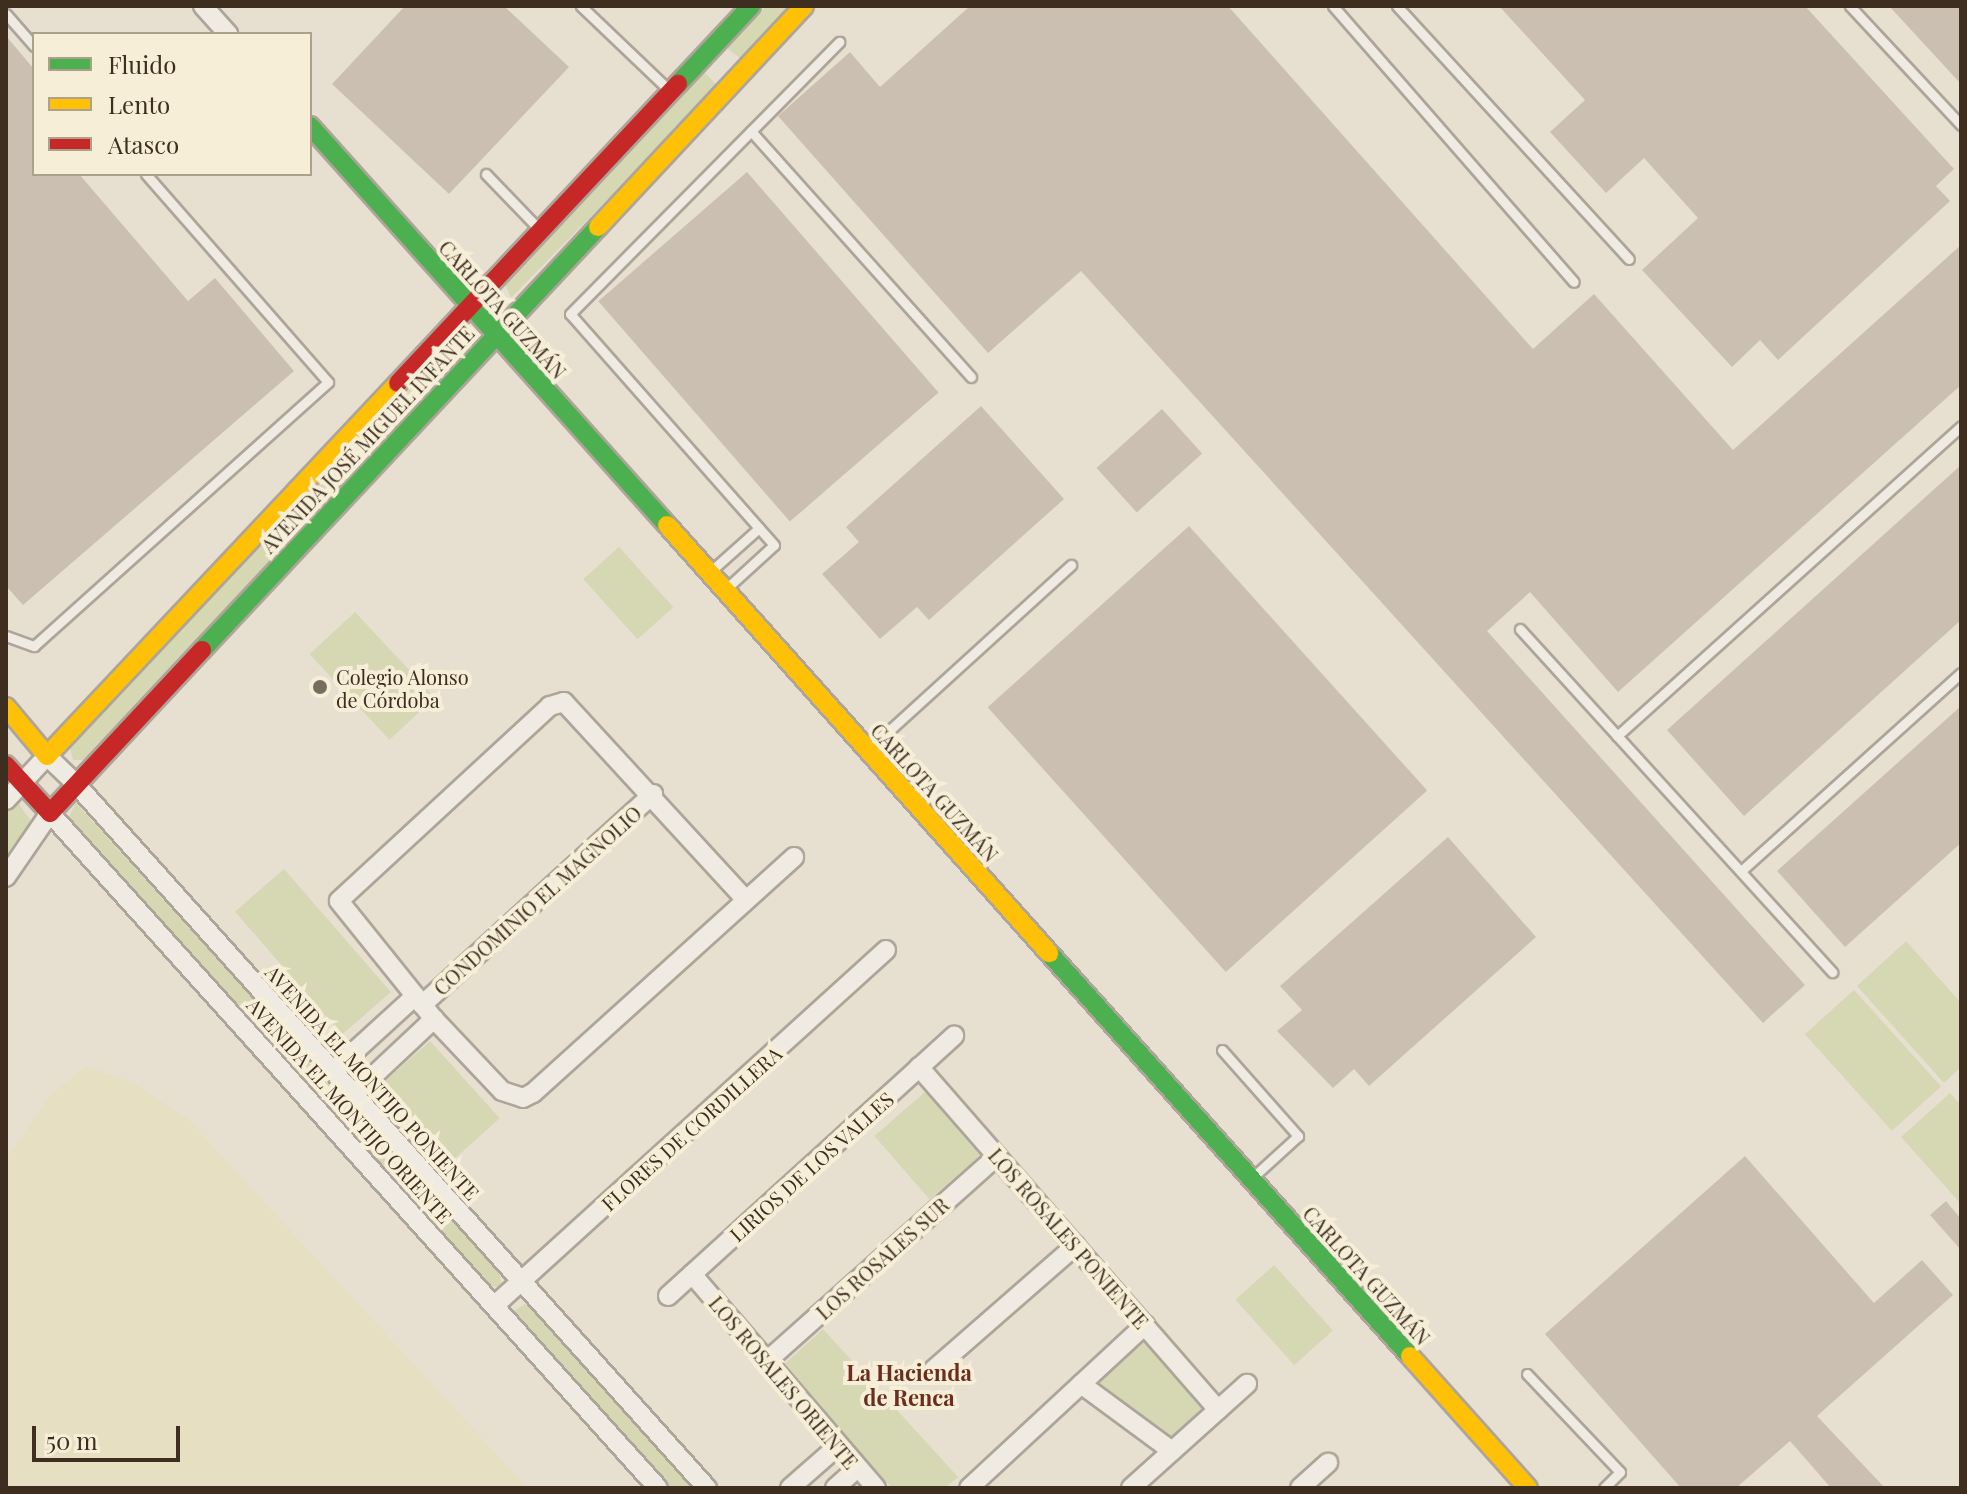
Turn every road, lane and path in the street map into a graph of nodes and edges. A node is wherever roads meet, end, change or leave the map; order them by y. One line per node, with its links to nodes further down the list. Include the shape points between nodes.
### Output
1 (203, 6): 9 (street)
2 (581, 6): 14 (lane)
3 (751, 6): 12 (street, AVENIDA JOSÉ MIGUEL INFANTE)
4 (804, 6): 13 (street, AVENIDA JOSÉ MIGUEL INFANTE)
5 (1333, 6): 22 (lane)
6 (1397, 6): 21 (lane)
7 (1850, 6): 15 (lane)
8 (6, 14): 11 (lane)
9 (226, 32)
10 (839, 42): 17 (lane)
11 (32, 44)
12 (712, 48): 13 (street, via 718,67); 14 (street, AVENIDA JOSÉ MIGUEL INFANTE)
13 (739, 75): 24 (street, AVENIDA JOSÉ MIGUEL INFANTE)
14 (671, 91): 20 (street, AVENIDA JOSÉ MIGUEL INFANTE)
15 (1961, 125)
16 (312, 128): 23 (street, CARLOTA GUZMÁN)
17 (751, 131): 25 (lane); 27 (lane, via 570,314)
18 (486, 174): 20 (lane)
19 (148, 176): 32 (lane, via 328,382 34,646)
20 (542, 231): 23 (street, AVENIDA JOSÉ MIGUEL INFANTE)
21 (1629, 259)
22 (1574, 282)
23 (471, 306): 24 (street, CARLOTA GUZMÁN); 37 (street, AVENIDA JOSÉ MIGUEL INFANTE)
24 (496, 334): 29 (street, CARLOTA GUZMÁN); 40 (street, AVENIDA JOSÉ MIGUEL INFANTE)
25 (971, 377)
26 (1961, 426): 35 (lane)
27 (759, 528): 29 (lane); 30 (lane, via 774,545)
28 (1071, 565): 36 (lane)
29 (709, 573): 30 (street, CARLOTA GUZMÁN)
30 (724, 590): 36 (street, CARLOTA GUZMÁN)
31 (1520, 629): 35 (lane)
32 (6, 636)
33 (1961, 673): 45 (lane)
34 (6, 707): 37 (street, AVENIDA EL MONTIJO PONIENTE)
35 (1617, 736): 45 (lane)
36 (868, 750): 57 (street, CARLOTA GUZMÁN)
37 (47, 756): 39 (street, AVENIDA JOSÉ MIGUEL INFANTE); 40 (street, AVENIDA EL MONTIJO PONIENTE)
38 (6, 765): 39 (street, AVENIDA EL MONTIJO ORIENTE)
39 (22, 782): 42 (street, AVENIDA JOSÉ MIGUEL INFANTE); 43 (street, AVENIDA EL MONTIJO ORIENTE)
40 (75, 783): 43 (street, AVENIDA JOSÉ MIGUEL INFANTE); 54 (street, AVENIDA EL MONTIJO PONIENTE)
41 (653, 794): 47 (street, CONDOMINIO EL MAGNOLIO); 50 (street, CONDOMINIO EL MAGNOLIO); 50 (street, CONDOMINIO EL MAGNOLIO, via 576,707 550,706 339,901)
42 (6, 800)
43 (50, 813): 46 (street, AVENIDA JOSÉ MIGUEL INFANTE); 62 (street, AVENIDA EL MONTIJO ORIENTE)
44 (794, 857): 47 (street, CONDOMINIO EL MAGNOLIO)
45 (1741, 871): 49 (lane)
46 (6, 877)
47 (746, 900): 50 (street, CONDOMINIO EL MAGNOLIO, via 528,1096 506,1095)
48 (886, 950): 60 (street, FLORES DE CORDILLERA)
49 (1832, 972)
50 (423, 1007): 54 (street, CONDOMINIO EL MAGNOLIO); 55 (street, CONDOMINIO EL MAGNOLIO)
51 (954, 1036): 53 (street, LIRIOS DE LOS VALLES)
52 (1222, 1050): 57 (lane, via 1298,1136)
53 (919, 1067): 56 (street, LOS ROSALES PONIENTE); 59 (street, LIRIOS DE LOS VALLES)
54 (333, 1071): 55 (street, AVENIDA EL MONTIJO PONIENTE)
55 (354, 1094): 60 (street, AVENIDA EL MONTIJO PONIENTE)
56 (997, 1156): 58 (street, LOS ROSALES PONIENTE); 64 (street, LOS ROSALES SUR)
57 (1251, 1179): 82 (street, CARLOTA GUZMÁN)
58 (1075, 1246): 63 (street, LOS ROSALES PONIENTE); 65 (street)
59 (692, 1274): 61 (street, LIRIOS DE LOS VALLES); 64 (street, LOS ROSALES ORIENTE)
60 (523, 1281): 62 (street, FLORES DE CORDILLERA); 75 (street, AVENIDA EL MONTIJO PONIENTE)
61 (668, 1296)
62 (495, 1305): 74 (street, AVENIDA EL MONTIJO ORIENTE)
63 (1145, 1325): 67 (street); 69 (street, LOS ROSALES PONIENTE)
64 (767, 1361): 70 (street, LOS ROSALES ORIENTE)
65 (933, 1370)
66 (1527, 1374): 83 (lane, via 1620,1472)
67 (1081, 1384): 71 (street); 79 (street)
68 (1247, 1384): 69 (street)
69 (1218, 1410): 71 (street)
70 (838, 1446): 73 (street, LOS ROSALES ORIENTE); 76 (street)
71 (1172, 1451): 80 (street)
72 (1328, 1463): 81 (street)
73 (857, 1468): 77 (street); 78 (street, LOS ROSALES ORIENTE)
74 (658, 1488)
75 (707, 1488)
76 (790, 1488)
77 (835, 1488)
78 (876, 1488)
79 (969, 1488)
80 (1131, 1488)
81 (1300, 1488)
82 (1528, 1488)
83 (1604, 1488)

